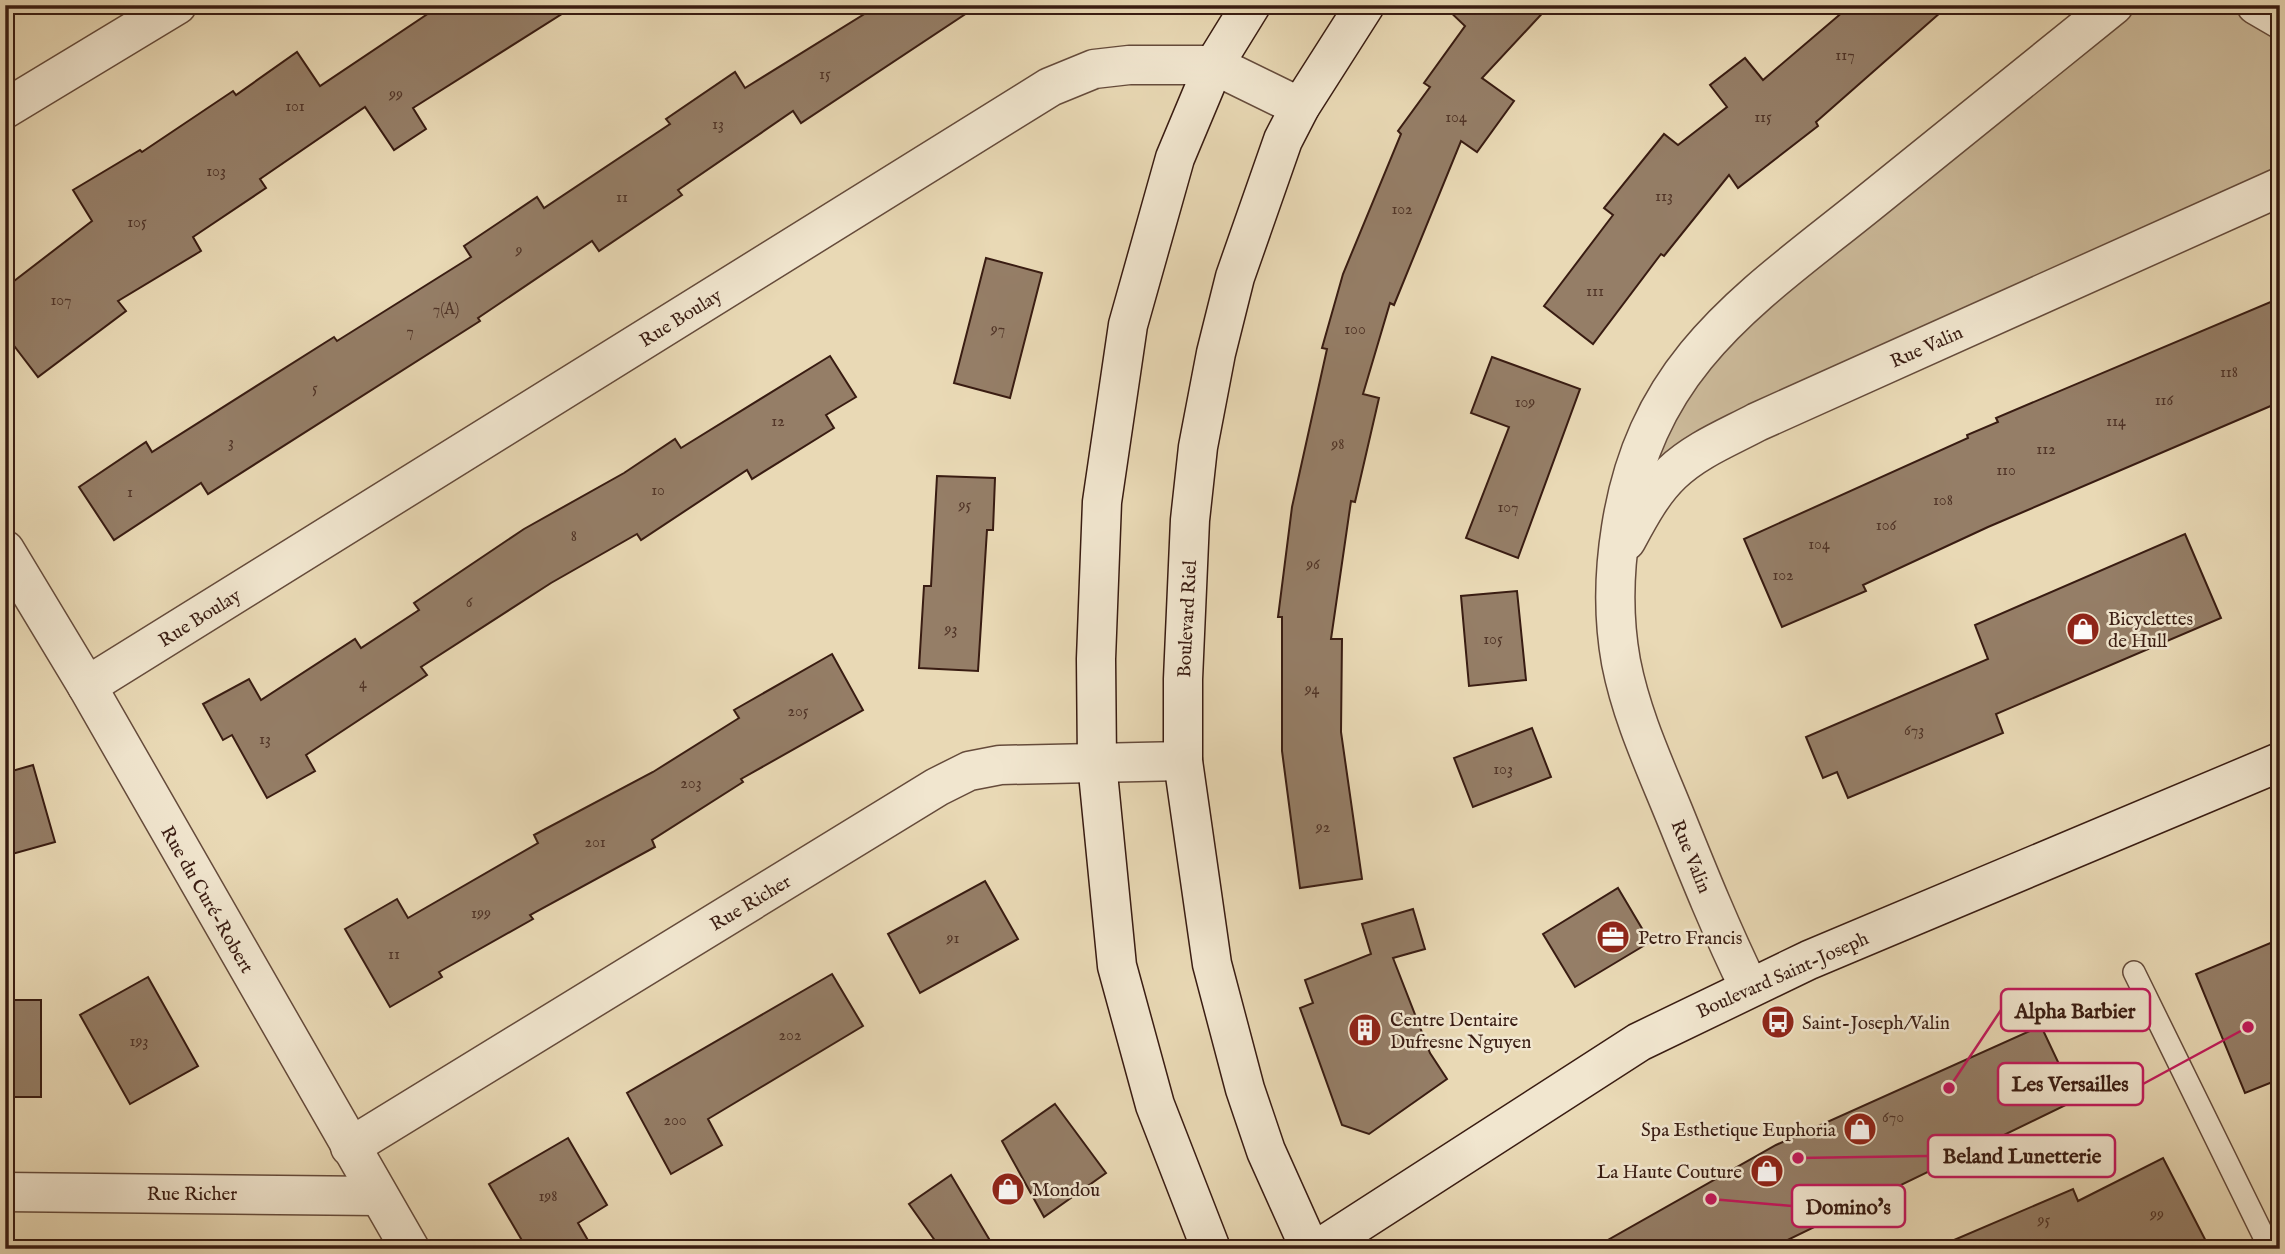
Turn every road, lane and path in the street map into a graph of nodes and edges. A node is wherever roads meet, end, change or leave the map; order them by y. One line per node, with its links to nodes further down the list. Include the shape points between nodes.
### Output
1 (177, 5): 9 (street)
2 (1251, 5): 7 (street)
3 (1365, 5): 8 (street, Boulevard Riel)
4 (2114, 5): 12 (street, Rue Valin, via 1737,310 1703,346 1670,388 1646,433 1628,483)
5 (2256, 5): 6 (street)
6 (2280, 19)
7 (1214, 65): 8 (street, Rue Boulay); 13 (street, Rue Boulay, via 1094,69 1051,87); 16 (street, via 1175,158 1126,338 1102,502)
8 (1300, 107): 14 (street, Boulevard Riel, via 1283,140 1235,278 1198,447 1183,679)
9 (5, 109)
10 (2280, 187): 12 (street, Rue Valin, via 1770,416 1707,449 1672,472)
11 (5, 550): 13 (street, Rue du Curé-Robert)
12 (1616, 558): 18 (street, Rue Valin, via 1619,648 1636,724)
13 (87, 686): 19 (street, Rue du Curé-Robert)
14 (1183, 761): 16 (street, Rue Richer); 24 (street, Boulevard Riel, via 1212,964 1266,1151)
15 (2280, 762): 18 (street, Boulevard Saint-Joseph)
16 (1097, 763): 19 (street, Rue Richer, via 1000,765 969,771 937,787); 23 (street, via 1117,966 1155,1105)
17 (2134, 972): 26 (lane)
18 (1749, 987): 25 (street, Boulevard Saint-Joseph, via 1639,1042)
19 (350, 1147): 21 (street, Rue du Curé-Robert)
20 (5, 1192): 21 (street, Rue Richer)
21 (378, 1196): 22 (street, Rue du Curé-Robert)
22 (410, 1249)
23 (1212, 1249)
24 (1311, 1249)
25 (1318, 1249)
26 (2270, 1249)

